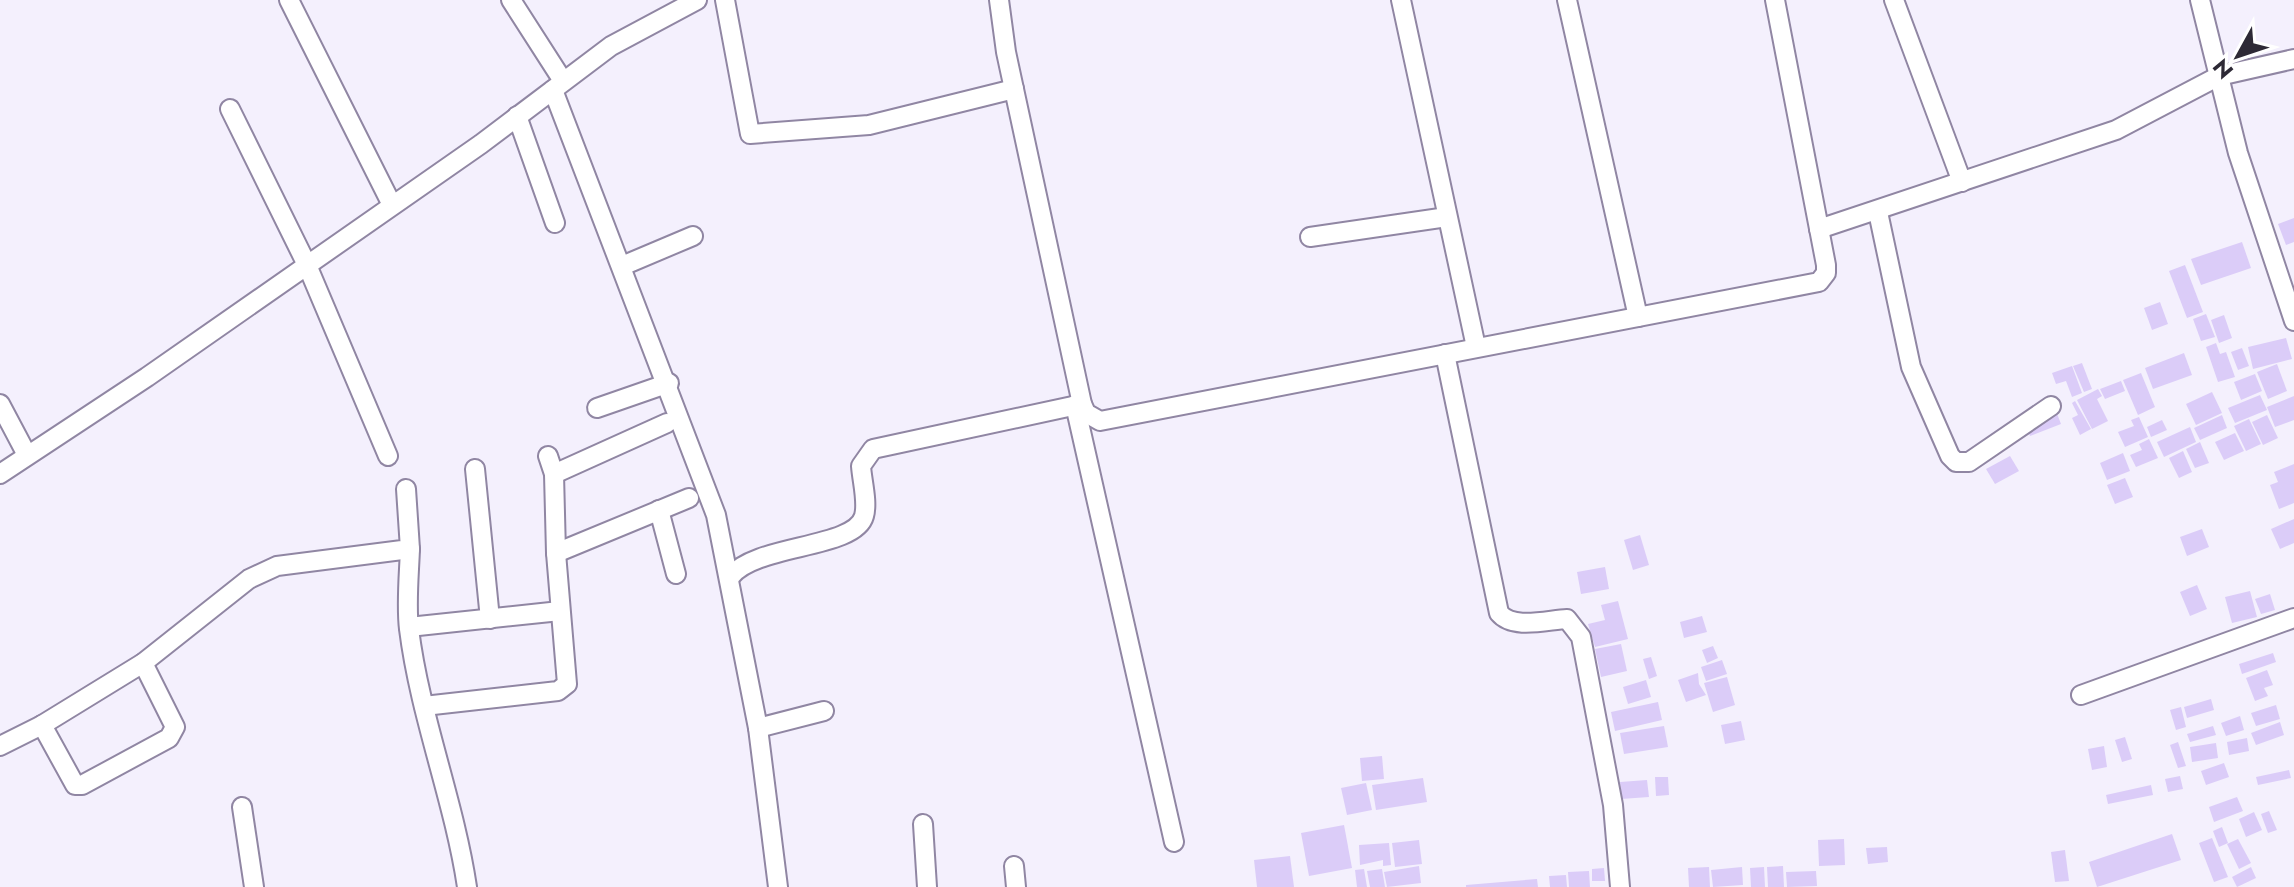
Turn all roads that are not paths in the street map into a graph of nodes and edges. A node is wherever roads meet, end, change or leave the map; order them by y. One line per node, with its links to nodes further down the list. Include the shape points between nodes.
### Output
1 (289, 0): 18 (street)
2 (511, 0): 13 (street)
3 (697, 0): 13 (street, via 611,46)
4 (725, 0): 14 (street, via 750,134 869,125)
5 (999, 0): 14 (street)
6 (1401, 0): 20 (street)
7 (1567, 0): 27 (street)
8 (1775, 0): 22 (street)
9 (1894, 0): 17 (street)
10 (2200, 0): 12 (street)
11 (2294, 59): 12 (street)
12 (2219, 76): 17 (street, via 2116,130); 28 (street, via 2238,153)
13 (558, 85): 16 (street); 26 (street)
14 (1014, 89): 33 (street)
15 (230, 109): 25 (street)
16 (517, 116): 18 (street); 21 (street)
17 (1962, 182): 19 (street)
18 (392, 205): 25 (street)
19 (1878, 212): 22 (street); 34 (street, via 1911,367 1950,456 1969,462)
20 (1447, 217): 24 (street); 29 (street)
21 (555, 223)
22 (1819, 229): 27 (street, via 1826,273 1813,286)
23 (693, 236): 26 (street)
24 (1310, 237)
25 (307, 265): 37 (street); 38 (street)
26 (622, 266): 31 (street)
27 (1638, 317): 29 (street)
28 (2294, 321)
29 (1476, 347): 30 (street)
30 (1445, 354): 33 (street, via 1100,421); 68 (street, via 1499,613 1515,622 1567,619 1581,637 1613,805)
31 (669, 383): 35 (street); 47 (street, via 716,515)
32 (0, 404): 37 (street)
33 (1079, 404): 47 (street, via 873,449 861,466 861,525 846,534 756,558); 61 (street)
34 (2051, 406)
35 (597, 408)
36 (667, 423): 45 (street, via 551,465)
37 (27, 455): 40 (street)
38 (388, 456)
39 (475, 469): 50 (street)
40 (0, 474)
41 (406, 489): 44 (street)
42 (689, 498): 43 (street)
43 (659, 510): 45 (street); 46 (street)
44 (410, 549): 51 (street); 52 (street, via 277,566 249,579)
45 (556, 553): 48 (street)
46 (676, 574)
47 (731, 576): 57 (street)
48 (560, 611): 50 (street); 54 (street, via 567,674 563,689)
49 (2294, 618): 53 (street)
50 (490, 619): 51 (street)
51 (409, 627): 54 (street)
52 (143, 663): 56 (street); 56 (street, via 175,727 169,738 75,785)
53 (2081, 695)
54 (424, 706): 64 (street)
55 (824, 711): 57 (street)
56 (42, 725): 58 (street)
57 (758, 728): 65 (street)
58 (0, 746)
59 (242, 807): 63 (street)
60 (923, 824): 66 (street)
61 (1174, 842)
62 (1014, 866): 67 (street)
63 (254, 887)
64 (467, 887)
65 (778, 887)
66 (927, 887)
67 (1016, 887)
68 (1620, 887)

